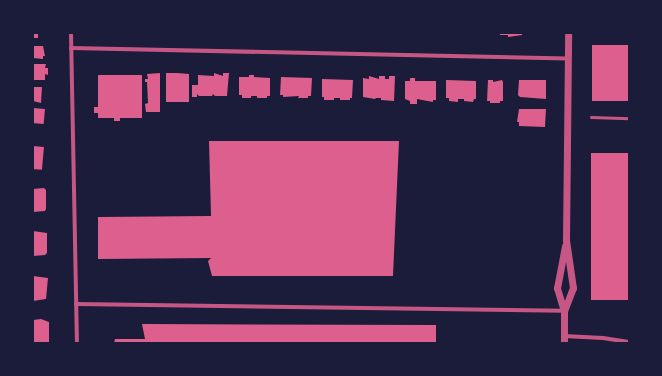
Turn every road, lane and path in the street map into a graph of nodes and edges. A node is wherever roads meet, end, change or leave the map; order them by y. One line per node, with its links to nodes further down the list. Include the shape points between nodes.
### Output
1 (71, 33): 3 (street)
2 (568, 33): 4 (street)
3 (71, 48): 4 (street); 8 (street)
4 (568, 58): 7 (street)
5 (591, 117): 6 (lane)
6 (629, 118)
7 (566, 240): 9 (street, via 557,288); 9 (street, via 573,288)
8 (76, 304): 9 (street); 12 (street)
9 (564, 311): 10 (street)
10 (564, 340): 11 (street, via 603,338)
11 (629, 342)
12 (76, 343)

